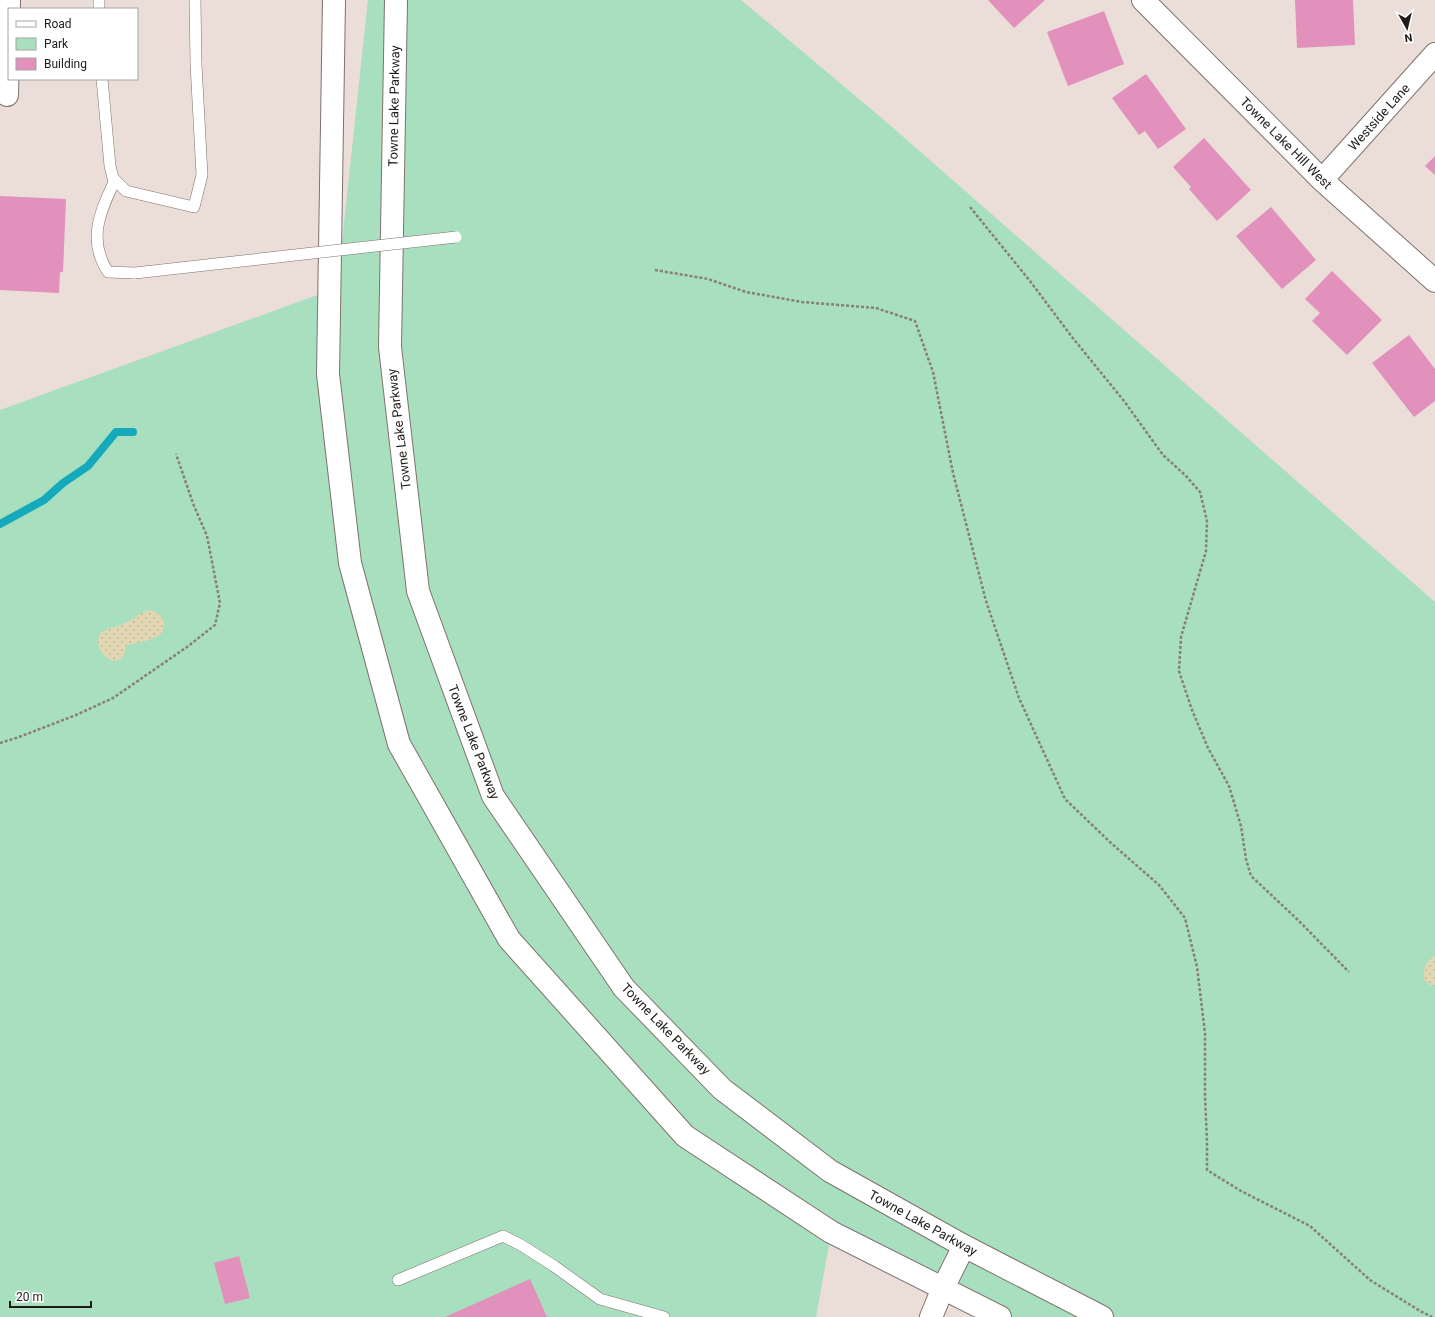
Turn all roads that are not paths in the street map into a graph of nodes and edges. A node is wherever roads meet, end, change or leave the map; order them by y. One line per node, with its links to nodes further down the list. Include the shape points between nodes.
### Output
1 (195, 0): 10 (lane, via 202,175 194,208 126,191)
2 (334, 0): 16 (main road, via 328,374 350,563 399,744 509,939 685,1136 831,1232)
3 (396, 0): 14 (main road, Towne Lake Parkway, via 390,347 418,591 492,796 624,988 722,1088 830,1171)
4 (1143, 0): 11 (main road, Towne Lake Hill West)
5 (8, 19): 7 (main road)
6 (1435, 54): 11 (main road, Westside Lane)
7 (6, 56): 9 (main road)
8 (102, 80): 10 (lane, via 110,166)
9 (7, 95)
10 (115, 180): 12 (lane, bridge, via 102,207 96,235 108,272 135,273)
11 (1322, 180): 13 (main road, Towne Lake Hill West)
12 (456, 237)
13 (1435, 281)
14 (964, 1246): 16 (main road); 20 (main road, Towne Lake Parkway)
15 (398, 1280): 17 (lane, via 503,1236 528,1249 600,1299)
16 (943, 1288): 18 (main road); 19 (main road)
17 (664, 1317)
18 (931, 1317)
19 (1000, 1317)
20 (1102, 1317)

